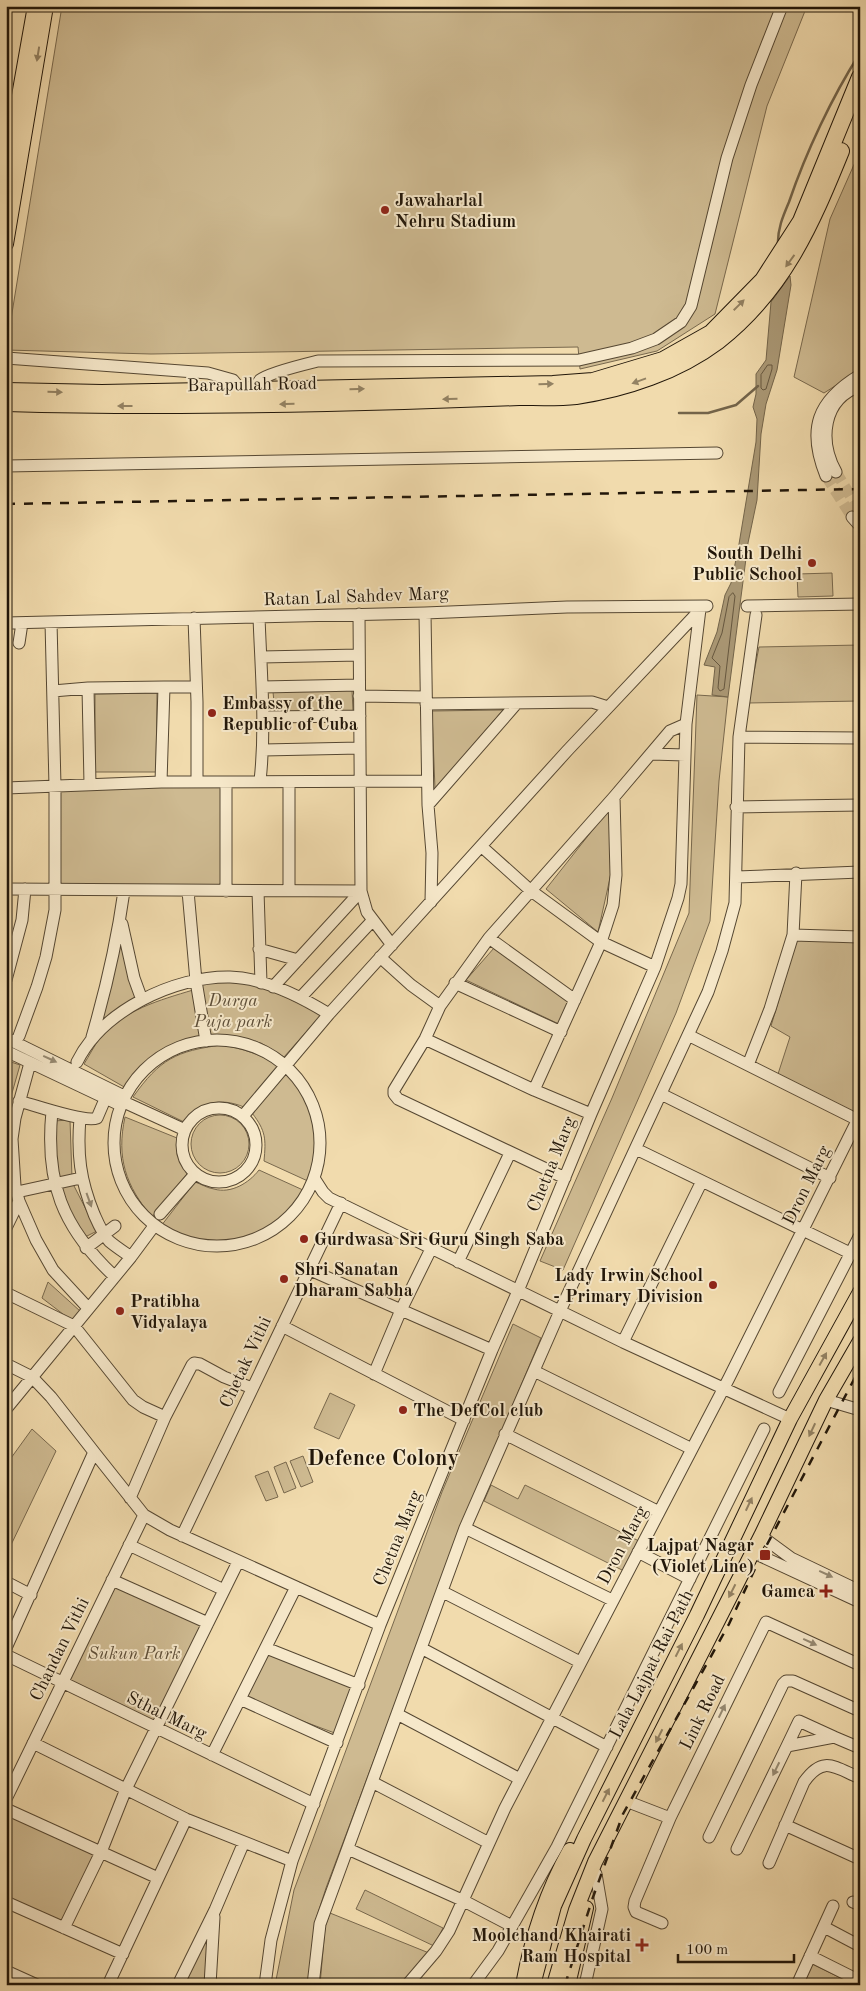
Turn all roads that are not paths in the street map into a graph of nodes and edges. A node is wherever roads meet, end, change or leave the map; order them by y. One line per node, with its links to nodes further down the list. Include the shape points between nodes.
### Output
1 (34, 6): 6 (main road)
2 (46, 6): 6 (main road, one-way to 6)
3 (782, 6): 13 (street, via 727,158 691,306 681,322 656,339 632,348 579,360 318,361 266,377)
4 (860, 77): 14 (highway, one-way to 4, via 593,381 663,360 710,333 763,280 801,221)
5 (860, 105): 14 (highway, one-way to 14, via 818,209 795,254 760,303 717,341 676,366 635,382 575,396)
6 (19, 131): 7 (main road); 8 (main road)
7 (6, 169)
8 (6, 244)
9 (6, 358): 13 (street, via 208,373 232,380)
10 (860, 375): 11 (street, via 833,395 818,419 818,449 831,474 826,422 842,395)
11 (860, 386)
12 (6, 391): 13 (highway, Barapullah Road, one-way to 13, via 102,394)
13 (248, 391): 14 (highway, Barapullah Road, one-way to 14)
14 (498, 392): 15 (highway, Barapullah Road, one-way to 15, via 248,405)
15 (6, 403)
16 (717, 453): 17 (street)
17 (6, 466)
18 (860, 604): 19 (street)
19 (747, 606)
20 (702, 608): 21 (street, Ratan Lal Sahdev Marg, via 568,607); 40 (street); 43 (street, Chetna Marg)
21 (425, 612): 22 (street, Ratan Lal Sahdev Marg, via 390,617); 38 (street)
22 (359, 614): 24 (street, Ratan Lal Sahdev Marg); 30 (street)
23 (756, 615): 44 (street)
24 (259, 617): 25 (street, Ratan Lal Sahdev Marg, via 230,621); 31 (street)
25 (194, 618): 26 (street, Ratan Lal Sahdev Marg); 33 (street)
26 (50, 622): 28 (street, Ratan Lal Sahdev Marg); 36 (street)
27 (6, 623): 28 (street, Ratan Lal Sahdev Marg)
28 (22, 623): 29 (street)
29 (19, 643)
30 (359, 655): 31 (street); 37 (street)
31 (261, 657): 34 (street)
32 (164, 687): 33 (street); 35 (street); 50 (street)
33 (196, 687): 51 (street)
34 (262, 687): 37 (street); 42 (street)
35 (88, 688): 36 (street); 57 (street)
36 (53, 690): 58 (street)
37 (359, 690): 38 (street); 41 (street)
38 (426, 701): 39 (street); 56 (street)
39 (517, 703): 40 (street, via 592,702); 61 (street)
40 (608, 707): 64 (street)
41 (360, 716): 42 (street); 46 (street)
42 (263, 717): 47 (street)
43 (686, 724): 48 (street, via 670,731); 49 (street, Chetna Marg)
44 (739, 737): 45 (street); 63 (street)
45 (860, 738)
46 (360, 748): 47 (street); 55 (street)
47 (263, 750): 53 (street)
48 (651, 754): 49 (street); 60 (street)
49 (685, 755): 89 (street, Chetna Marg, via 681,884)
50 (161, 782): 51 (street); 57 (street)
51 (197, 782): 52 (street)
52 (226, 782): 53 (street); 75 (street)
53 (260, 782): 54 (street)
54 (289, 782): 55 (street); 71 (street)
55 (360, 782): 56 (street); 77 (street)
56 (427, 782): 61 (street)
57 (90, 784): 58 (street)
58 (55, 786): 59 (street); 70 (street)
59 (6, 788)
60 (614, 797): 72 (street); 84 (street, via 616,875 613,905)
61 (428, 805): 78 (street, via 432,853)
62 (860, 805): 63 (street)
63 (736, 806): 67 (street)
64 (481, 846): 72 (street); 78 (street)
65 (860, 872): 66 (street)
66 (796, 874): 67 (street); 81 (street)
67 (737, 877): 101 (street, via 735,903 722,951)
68 (6, 889): 69 (street)
69 (25, 889): 70 (street); 90 (street, via 22,920)
70 (56, 890): 73 (street); 102 (street, via 48,950)
71 (288, 890): 76 (street); 77 (street)
72 (530, 890): 83 (street); 84 (street)
73 (124, 891): 74 (street); 79 (street)
74 (188, 891): 75 (street); 91 (street)
75 (226, 891): 76 (street)
76 (258, 891): 86 (street)
77 (361, 891): 80 (street, via 367,912); 88 (street)
78 (431, 902): 85 (street)
79 (120, 918): 96 (street); 104 (street, via 108,982)
80 (374, 920): 85 (street); 95 (street)
81 (793, 935): 82 (street); 110 (street)
82 (860, 937)
83 (489, 938): 93 (street); 97 (street)
84 (601, 942): 89 (street); 97 (street)
85 (392, 945): 87 (street)
86 (260, 949): 88 (street); 92 (street)
87 (380, 958): 98 (street); 99 (street)
88 (298, 960): 94 (street)
89 (656, 967): 118 (street, Chetna Marg)
90 (6, 980)
91 (196, 981): 92 (street, via 230,977); 96 (street); 106 (street)
92 (261, 983): 94 (street)
93 (455, 983): 98 (street); 100 (street)
94 (273, 986): 95 (street)
95 (301, 997): 99 (street)
96 (142, 1000): 104 (street, via 118,1015)
97 (575, 1000): 100 (street)
98 (440, 1006): 105 (street)
99 (329, 1014): 111 (street)
100 (561, 1032): 112 (street)
101 (688, 1035): 110 (street); 113 (street)
102 (19, 1036)
103 (6, 1038): 116 (street, one-way to 116)
104 (91, 1039): 108 (street)
105 (425, 1039): 112 (street); 124 (street, via 394,1094 398,1099)
106 (206, 1041): 111 (street, via 240,1043 256,1048); 116 (street, via 164,1054 141,1072)
107 (7, 1055): 109 (street)
108 (76, 1062)
109 (30, 1063): 114 (street); 115 (street)
110 (748, 1065): 121 (street)
111 (285, 1066): 119 (street); 127 (street, via 307,1093 319,1126 319,1161)
112 (534, 1090): 118 (street)
113 (662, 1094): 123 (street, via 651,1125); 129 (street)
114 (106, 1097): 116 (street); 120 (street, via 95,1120)
115 (19, 1100): 117 (street); 132 (street, via 12,1139)
116 (124, 1101): 122 (street); 138 (street, via 115,1123 114,1161 128,1197)
117 (52, 1110): 120 (street); 131 (street)
118 (591, 1114): 128 (street, Chetna Marg)
119 (243, 1116): 122 (street, via 222,1108 207,1110 194,1118); 125 (street, via 254,1132 257,1145 248,1169 238,1178 226,1182 212,1182)
120 (80, 1118): 126 (street, via 78,1149)
121 (859, 1118): 129 (street, Dron Marg)
122 (185, 1130): 125 (street, via 183,1154)
123 (636, 1149): 130 (street); 155 (street)
124 (510, 1153): 128 (street); 147 (street)
125 (195, 1174): 136 (street)
126 (81, 1178): 131 (street); 141 (street, one-way to 141)
127 (314, 1178): 133 (street); 134 (street)
128 (565, 1178): 150 (street, Chetna Marg)
129 (830, 1178): 140 (street, Dron Marg)
130 (702, 1181): 140 (street); 159 (street)
131 (54, 1183): 132 (street); 143 (street)
132 (14, 1190): 139 (street); 153 (street, via 53,1270)
133 (329, 1198): 134 (street); 135 (street)
134 (303, 1200): 138 (street, via 277,1227 244,1243 206,1246 170,1236)
135 (341, 1203): 144 (street); 148 (street, Chetak Vithi)
136 (160, 1214)
137 (115, 1226): 141 (street)
138 (154, 1226): 146 (street)
139 (6, 1228)
140 (803, 1232): 145 (street); 166 (street, Dron Marg)
141 (104, 1235): 143 (street); 146 (street)
142 (860, 1235): 145 (street)
143 (86, 1248): 149 (street)
144 (431, 1249): 147 (street); 154 (street)
145 (850, 1253): 167 (street)
146 (131, 1257): 149 (street)
147 (458, 1262): 150 (street)
148 (308, 1269): 154 (street); 157 (street, Chetak Vithi)
149 (114, 1276): 153 (street)
150 (518, 1291): 155 (street); 160 (street, Chetna Marg)
151 (860, 1292): 173 (main road, Lala Lajpat Rai Path, one-way to 151)
152 (6, 1293): 156 (street)
153 (88, 1308): 156 (street)
154 (401, 1310): 160 (street); 163 (street)
155 (560, 1311): 159 (street); 162 (street)
156 (74, 1326): 164 (street); 171 (street, via 133,1400)
157 (282, 1326): 163 (street); 165 (street, Chetak Vithi)
158 (860, 1341): 168 (main road)
159 (623, 1342): 166 (street)
160 (492, 1350): 172 (street, Chetna Marg)
161 (6, 1364): 164 (street)
162 (534, 1371): 175 (street); 176 (street)
163 (374, 1374): 172 (street)
164 (32, 1377): 169 (street); 177 (street)
165 (252, 1388): 171 (street, via 194,1363); 182 (street, Chetak Vithi)
166 (723, 1389): 173 (street); 176 (street, Dron Marg)
167 (779, 1392)
168 (826, 1400): 170 (street); 183 (main road, one-way to 183)
169 (6, 1408)
170 (860, 1410)
171 (164, 1417): 178 (street)
172 (464, 1420): 200 (street, Chetna Marg)
173 (790, 1420): 233 (main road, Lala Lajpat Rai Path, one-way to 173, via 697,1615)
174 (764, 1429): 189 (street)
175 (505, 1434): 179 (street); 181 (street)
176 (692, 1449): 179 (street, Dron Marg)
177 (94, 1452): 178 (street); 196 (street)
178 (130, 1498): 180 (street)
179 (658, 1512): 185 (street, Dron Marg)
180 (144, 1515): 182 (street); 184 (street, Chandan Vithi)
181 (465, 1528): 195 (street); 197 (street)
182 (182, 1536): 187 (street)
183 (761, 1536): 186 (main road); 188 (street)
184 (129, 1545): 190 (street, Chandan Vithi); 193 (street)
185 (638, 1552): 189 (street); 197 (street, Dron Marg)
186 (752, 1552): 188 (street); 226 (main road, one-way to 226)
187 (238, 1562): 192 (street); 193 (street)
188 (789, 1563): 194 (street, one-way to 194); 198 (street)
189 (690, 1579): 218 (street)
190 (112, 1580): 199 (street); 207 (street, Chandan Vithi)
191 (6, 1582): 196 (street)
192 (296, 1588): 200 (street); 202 (street)
193 (224, 1590): 199 (street)
194 (860, 1590)
195 (442, 1592): 203 (street); 205 (street)
196 (31, 1595): 201 (street)
197 (612, 1600): 205 (street, Dron Marg)
198 (860, 1602)
199 (208, 1623): 213 (street)
200 (380, 1625): 208 (street, Chetna Marg)
201 (6, 1648)
202 (266, 1648): 208 (street); 209 (street)
203 (421, 1648): 211 (street); 212 (street)
204 (6, 1655): 207 (street, Sthal Marg)
205 (580, 1662): 212 (street, Dron Marg)
206 (860, 1665): 229 (street, Link Road, one-way to 206, via 766,1622)
207 (62, 1683): 213 (street, Sthal Marg); 215 (street, Chandan Vithi)
208 (359, 1685): 216 (street, Chetna Marg)
209 (240, 1699): 216 (street); 220 (street)
210 (860, 1711): 232 (street, via 793,1681 786,1681)
211 (397, 1714): 221 (street); 223 (street)
212 (552, 1718): 218 (street); 221 (street, Dron Marg)
213 (156, 1729): 220 (street, Sthal Marg); 224 (street)
214 (834, 1737): 217 (street); 217 (street, via 799,1721); 219 (street)
215 (33, 1743): 224 (street); 225 (street, Chandan Vithi)
216 (337, 1743): 227 (street, Chetna Marg)
217 (787, 1746): 237 (street, one-way to 237)
218 (607, 1747): 249 (street, via 557,1847)
219 (860, 1748)
220 (212, 1756): 227 (street, Sthal Marg)
221 (520, 1778): 235 (street, Dron Marg)
222 (860, 1778): 231 (street, via 829,1765 812,1770)
223 (372, 1782): 235 (street); 236 (street)
224 (126, 1789): 230 (street); 238 (street)
225 (6, 1799)
226 (626, 1801): 229 (street); 242 (main road)
227 (314, 1804): 240 (street, Chetna Marg)
228 (6, 1809): 238 (street)
229 (670, 1818): 248 (street, Link Road, via 634,1907 636,1912)
230 (186, 1819): 234 (street); 243 (street)
231 (785, 1825): 239 (street); 241 (street)
232 (709, 1837)
233 (584, 1839): 265 (main road, via 574,1843 538,1918); 266 (main road, Lala Lajpat Rai Path, via 554,1906)
234 (244, 1842): 240 (street); 247 (street)
235 (489, 1843): 244 (street, Dron Marg)
236 (348, 1849): 244 (street); 262 (street, via 320,1924)
237 (737, 1849)
238 (101, 1852): 243 (street); 251 (street)
239 (860, 1859)
240 (292, 1861): 261 (street, Chetna Marg, via 271,1940)
241 (769, 1863)
242 (596, 1868): 267 (main road, via 576,1910); 268 (main road); 269 (street, via 602,1909)
243 (158, 1878): 253 (street)
244 (464, 1901): 249 (street); 263 (street, Dron Marg, via 436,1951)
245 (6, 1902): 251 (street)
246 (833, 1906): 250 (street)
247 (215, 1910): 259 (street); 260 (street)
248 (662, 1923)
249 (512, 1926): 264 (street)
250 (824, 1927): 252 (street); 254 (street)
251 (64, 1928): 253 (street)
252 (860, 1946)
253 (122, 1954): 258 (street)
254 (810, 1956): 256 (street); 270 (street)
255 (6, 1971): 257 (street)
256 (860, 1981)
257 (37, 1985)
258 (108, 1985)
259 (178, 1985)
260 (210, 1985)
261 (265, 1985)
262 (313, 1985)
263 (407, 1985)
264 (473, 1985)
265 (523, 1985)
266 (533, 1985)
267 (554, 1985)
268 (568, 1985)
269 (585, 1985)
270 (797, 1985)

